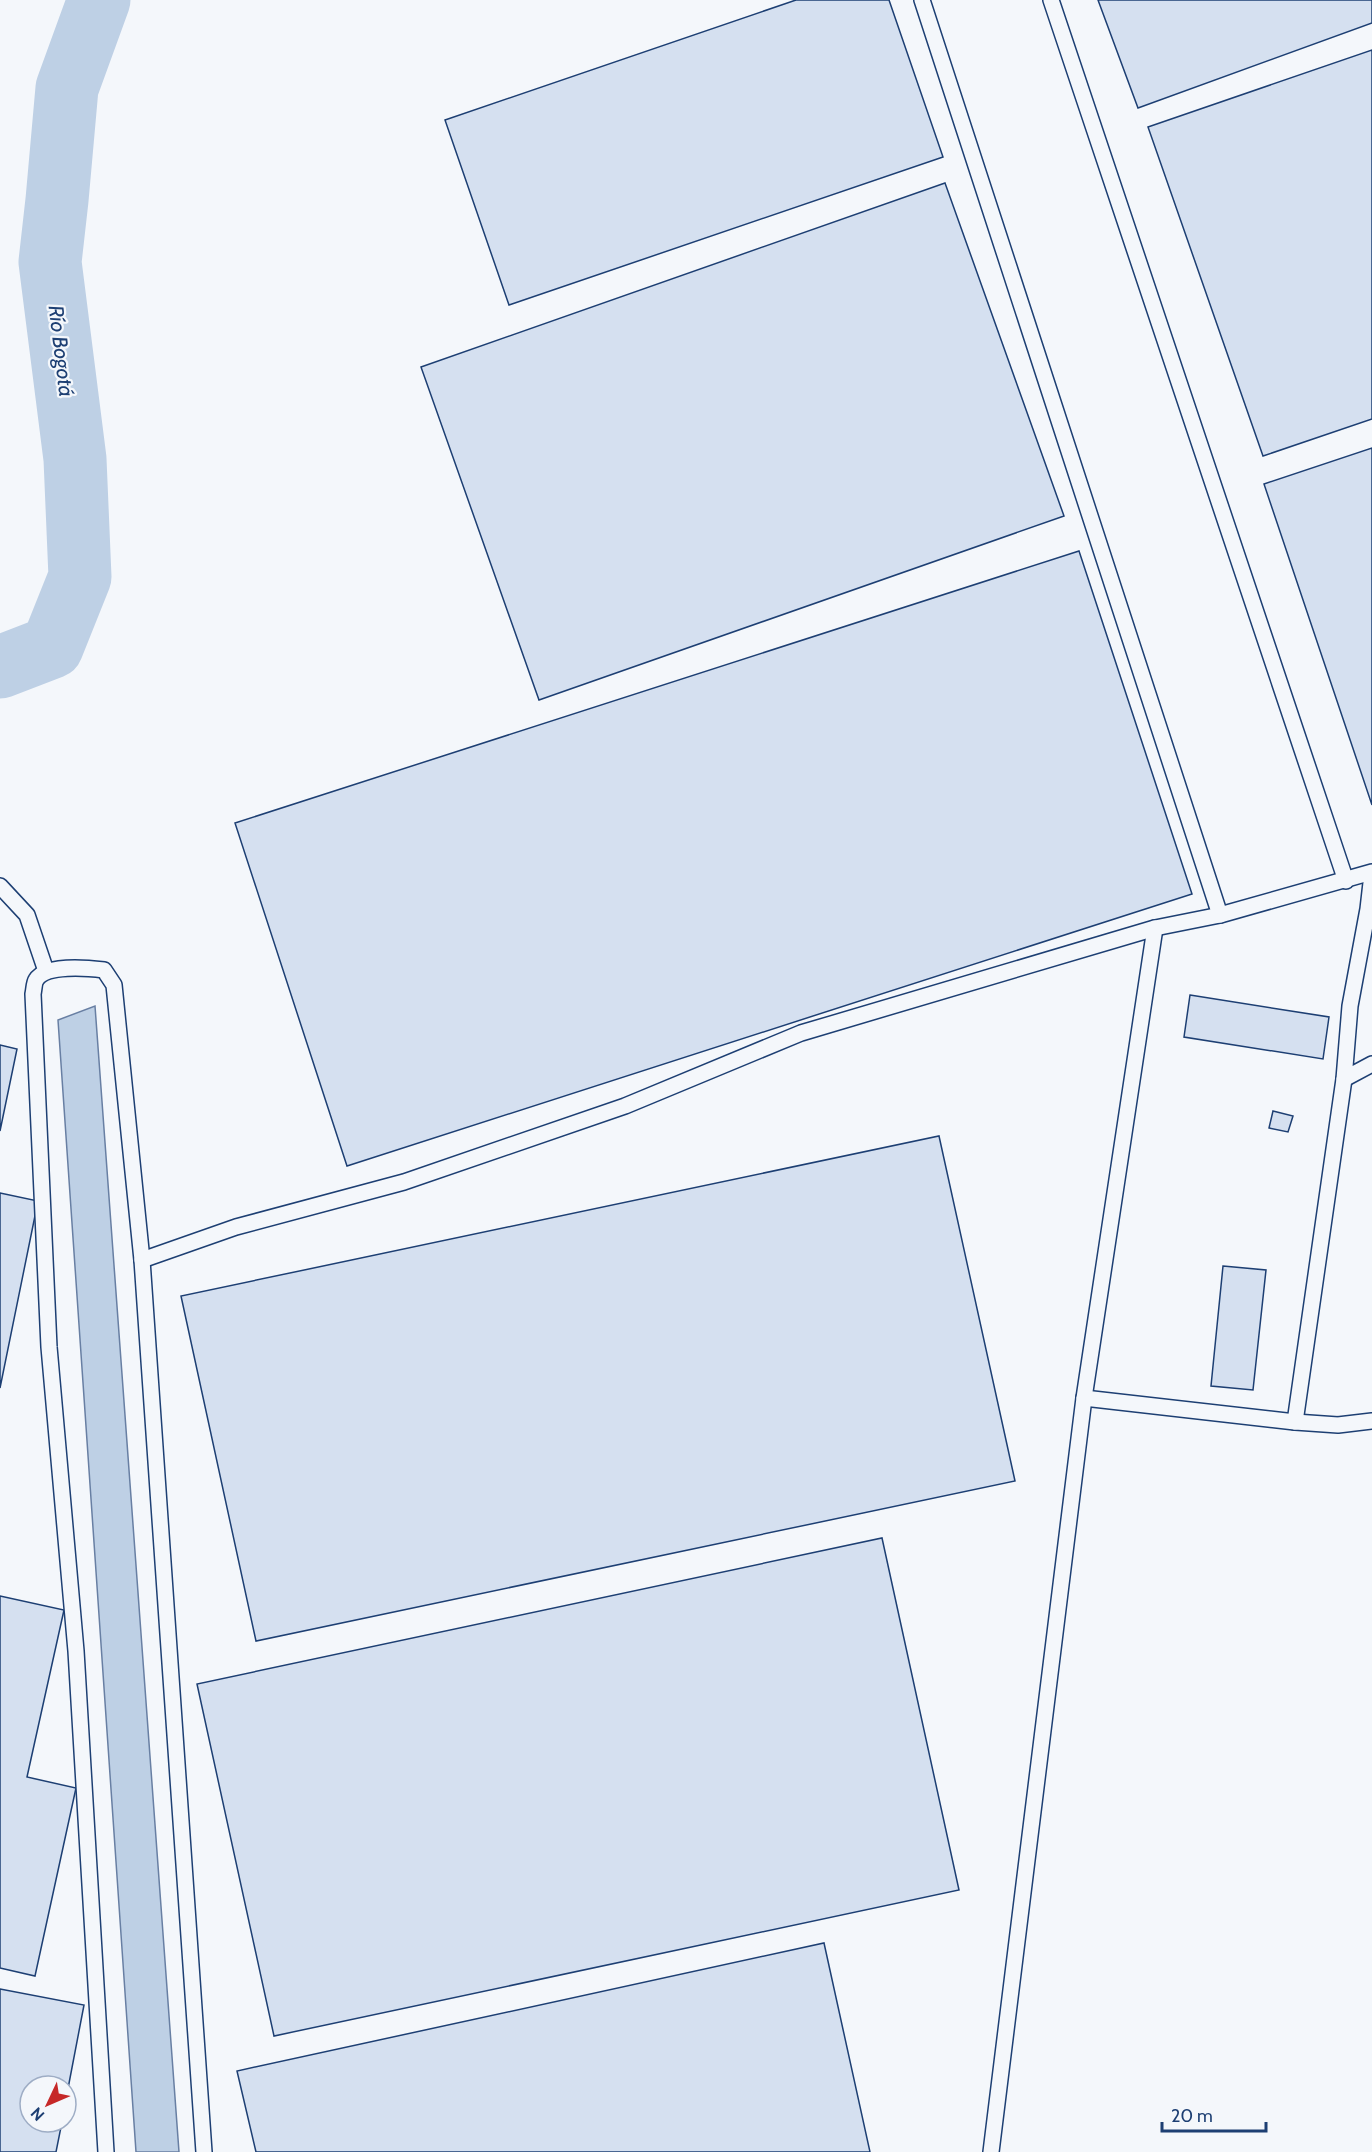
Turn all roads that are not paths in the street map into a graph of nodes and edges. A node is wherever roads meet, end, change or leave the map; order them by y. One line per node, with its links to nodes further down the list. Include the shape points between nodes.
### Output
1 (922, 0): 7 (lane)
2 (1051, 0): 4 (lane)
3 (1372, 873): 4 (lane); 6 (lane)
4 (1346, 881): 7 (lane)
5 (0, 886): 9 (lane, via 27,915)
6 (1370, 909): 11 (lane, via 1350,1006)
7 (1220, 915): 8 (lane)
8 (1155, 928): 12 (lane, via 801,1034 592,1118 404,1182 236,1227); 13 (lane)
9 (46, 971): 12 (lane, via 104,970 114,985); 16 (lane, via 36,979 33,994 48,1335 76,1651)
10 (1372, 1064): 11 (lane)
11 (1344, 1079): 15 (lane)
12 (142, 1260): 17 (lane)
13 (1084, 1398): 15 (lane); 18 (lane)
14 (1372, 1421): 15 (lane, via 1338,1425)
15 (1294, 1422)
16 (106, 2152)
17 (204, 2152)
18 (991, 2152)

